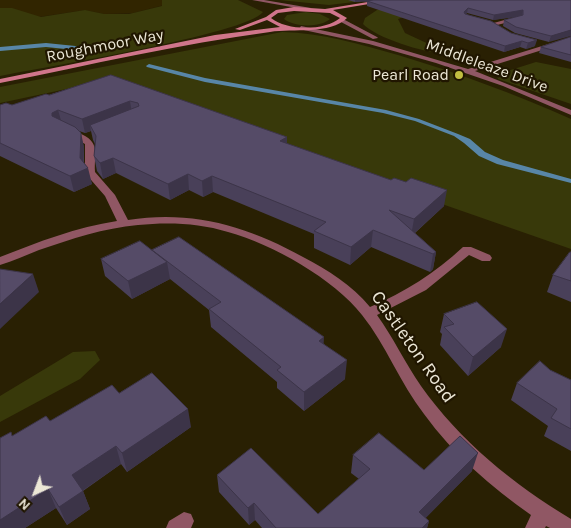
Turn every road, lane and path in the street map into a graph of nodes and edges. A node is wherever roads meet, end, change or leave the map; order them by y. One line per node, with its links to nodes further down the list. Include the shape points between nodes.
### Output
1 (250, 0): 7 (street)
2 (254, 0): 5 (street)
3 (391, 0): 4 (main road, Roughmoor Way)
4 (378, 3): 6 (main road, Roughmoor Way); 9 (main road, Roughmoor Way)
5 (308, 8): 6 (main road, Roughmoor Way); 7 (main road, Roughmoor Way)
6 (320, 9): 9 (main road, Roughmoor Way, via 338,13)
7 (268, 13): 12 (main road, Roughmoor Way, via 275,24); 15 (main road, Roughmoor Way)
8 (519, 18): 11 (street)
9 (343, 20): 13 (main road, Roughmoor Way, via 330,26); 19 (street, Middleleaze Drive)
10 (484, 22): 11 (street)
11 (493, 24): 14 (street)
12 (291, 27): 13 (main road, Roughmoor Way); 15 (main road, Roughmoor Way)
13 (301, 28): 19 (street, Middleleaze Drive)
14 (500, 29)
15 (215, 37): 21 (main road, Roughmoor Way)
16 (571, 39): 18 (street)
17 (535, 42): 18 (street)
18 (550, 46): 20 (street)
19 (393, 47): 20 (street, Middleleaze Drive)
20 (469, 71): 22 (street, Middleleaze Drive)
21 (0, 81)
22 (571, 113)
23 (61, 129): 24 (street, via 90,136 90,173 110,195)
24 (123, 222): 26 (street, Castleton Road, via 87,230); 27 (street, Castleton Road, via 196,222 225,227 314,267 338,283)
25 (486, 258): 27 (street, via 467,250 421,289)
26 (0, 261)
27 (368, 313): 28 (street, Castleton Road, via 415,391 440,422)
28 (539, 521): 29 (street, Castleton Road)
29 (568, 528)

